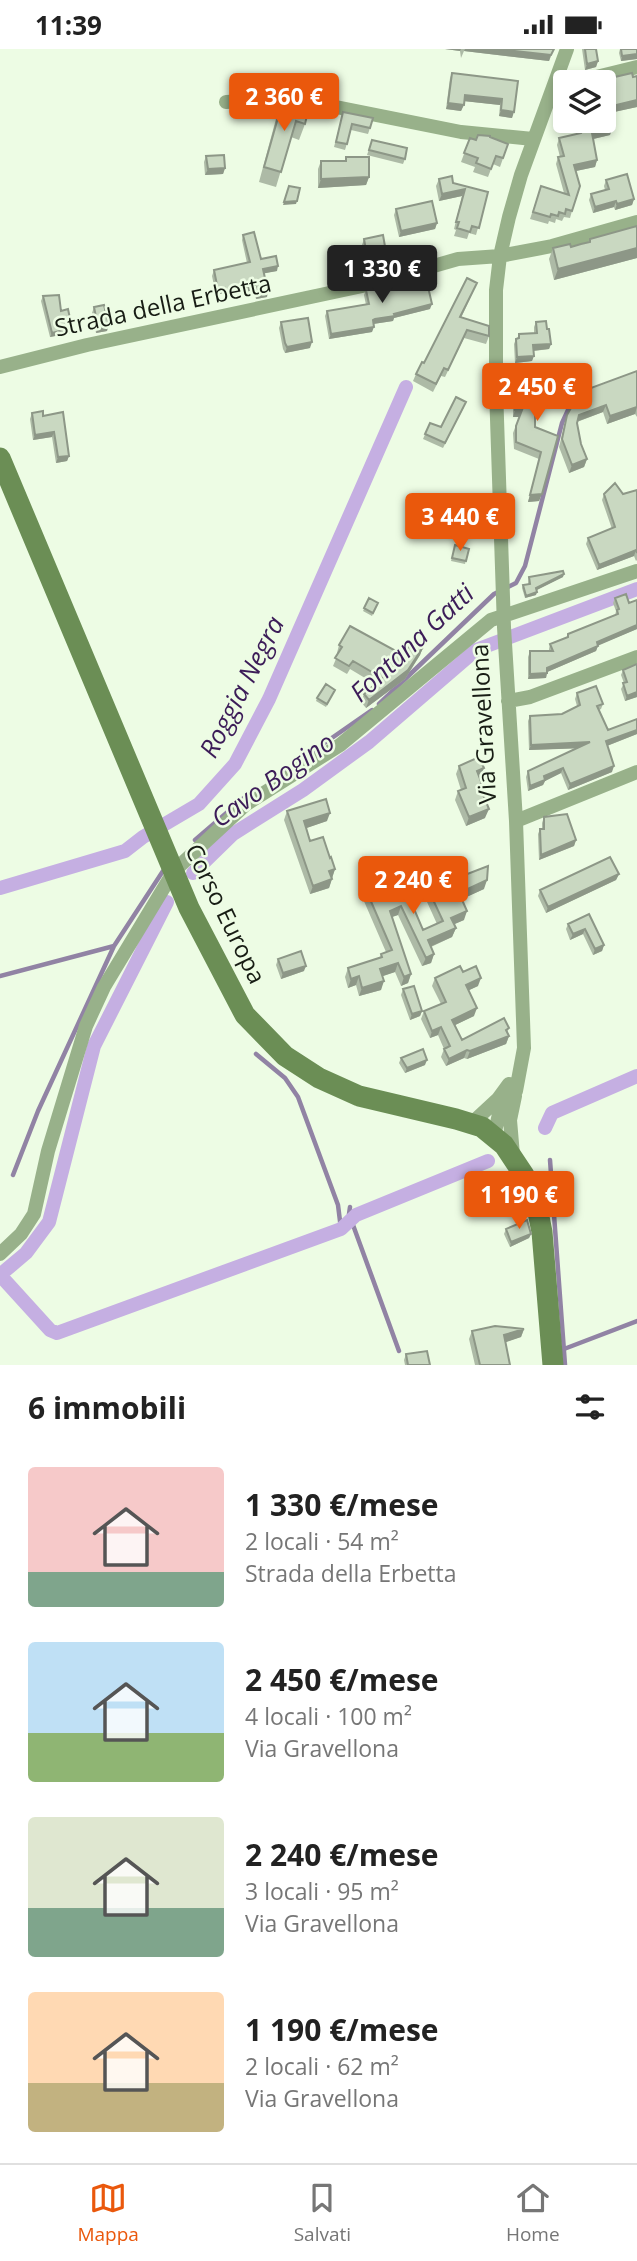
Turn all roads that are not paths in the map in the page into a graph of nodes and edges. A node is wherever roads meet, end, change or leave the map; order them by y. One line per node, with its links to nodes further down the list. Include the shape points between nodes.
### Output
1 (567, 49): 3 (street, Via Gravellona)
2 (637, 67): 4 (street)
3 (563, 70)
4 (616, 72)
5 (553, 99): 7 (street, Via Gravellona)
6 (226, 102): 7 (street, via 278,99 316,103 461,132)
7 (533, 139): 9 (street, Via Gravellona)
8 (637, 222): 9 (street, Strada della Erbetta)
9 (500, 255): 10 (street, Strada della Erbetta, via 458,259 367,285); 13 (street, Via Gravellona, via 495,342)
10 (0, 367)
11 (0, 458): 18 (main road, Corso Europa)
12 (637, 571): 13 (street)
13 (504, 621): 15 (street, Via Gravellona); 18 (street, via 491,620 340,745 245,805)
14 (637, 657): 15 (street)
15 (508, 701): 17 (street, Via Gravellona)
16 (637, 772): 17 (street)
17 (516, 821): 19 (street, Via Gravellona)
18 (174, 871): 21 (main road, Corso Europa, via 245,1015 285,1056 359,1096); 24 (street, via 104,987 86,1026 34,1214 22,1234)
19 (521, 1070): 20 (street, Via Gravellona); 21 (street, via 498,1099)
20 (516, 1091): 22 (street, Via Gravellona, via 499,1114); 23 (street, Via Gravellona, via 510,1121)
21 (463, 1121): 22 (main road, Via Gravellona)
22 (494, 1136): 23 (main road, Via Gravellona)
23 (514, 1157): 25 (main road, Via Gravellona, via 530,1187 542,1232)
24 (0, 1254)
25 (553, 1365)

